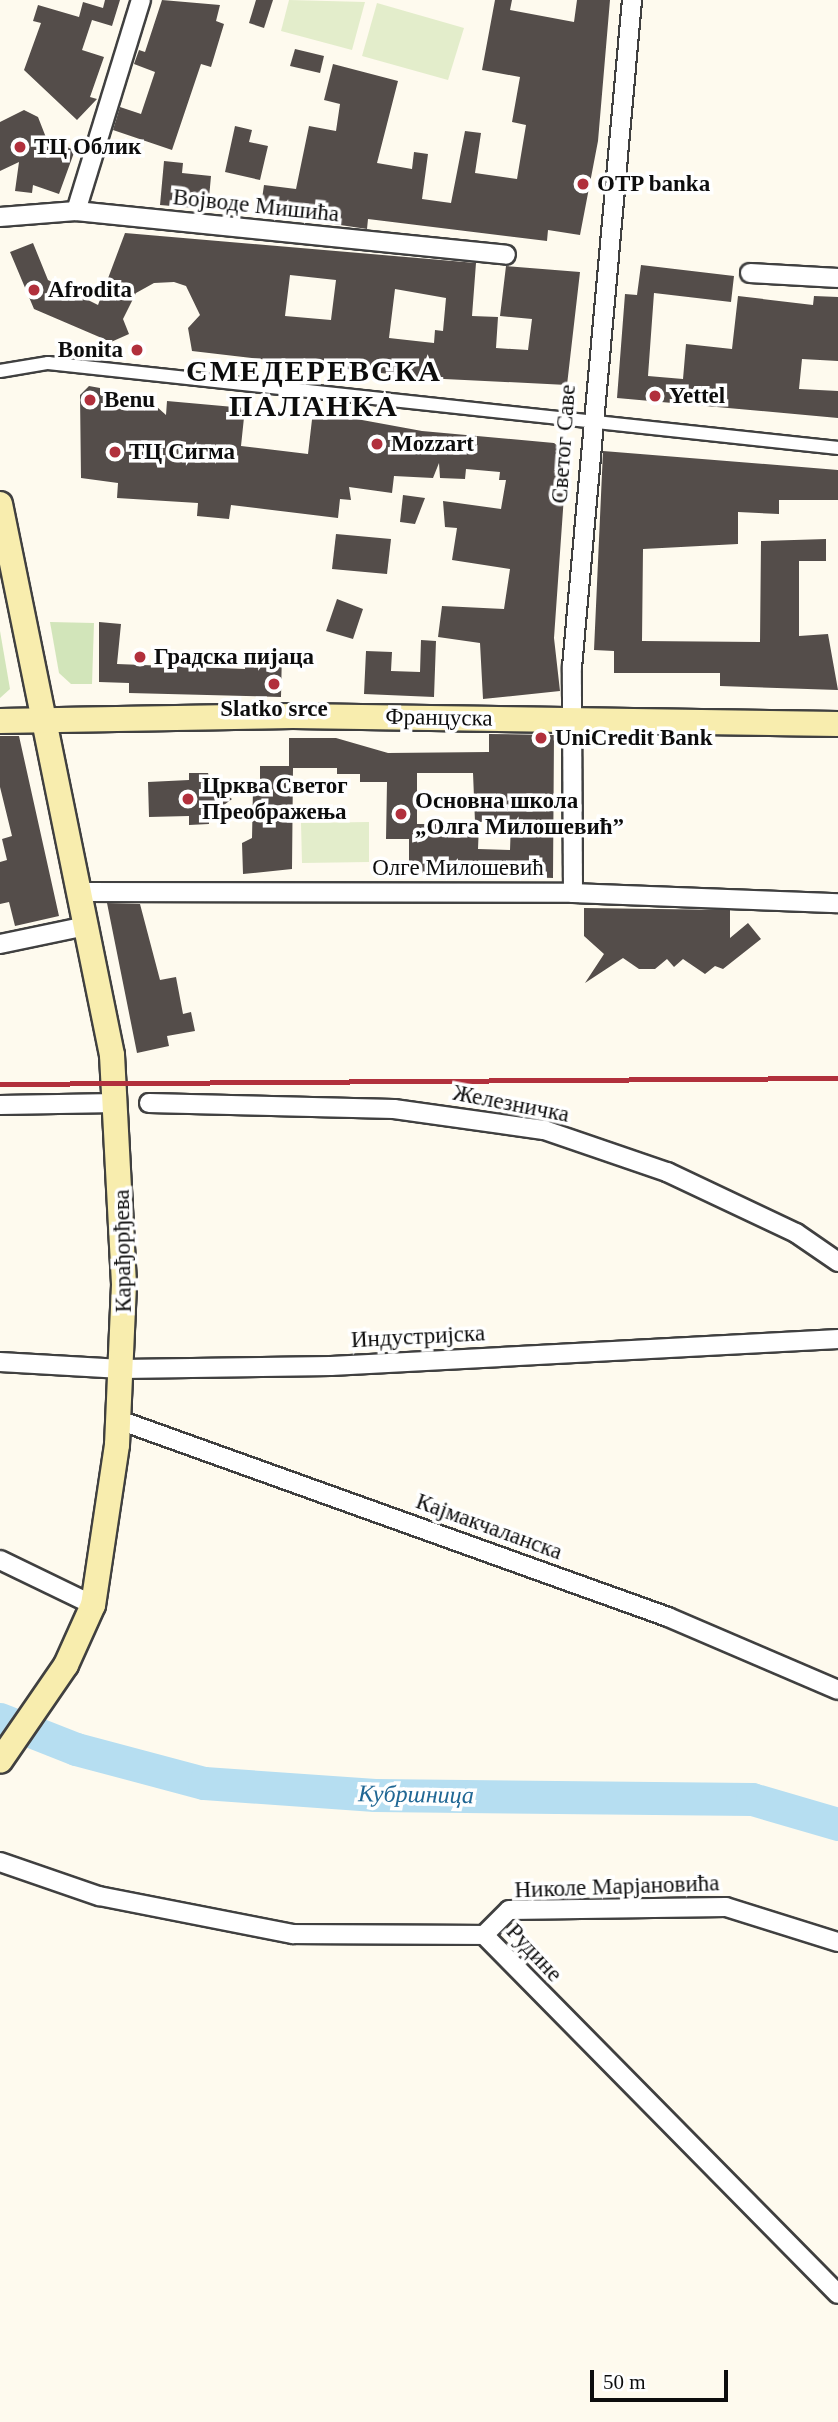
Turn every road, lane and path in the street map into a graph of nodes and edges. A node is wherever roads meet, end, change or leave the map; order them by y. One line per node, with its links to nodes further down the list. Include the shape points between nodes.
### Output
1 (141, 0): 3 (street)
2 (632, 0): 9 (street, Светог Саве)
3 (76, 211): 4 (street, Војводе Мишића); 5 (street, Војводе Мишића)
4 (0, 217)
5 (506, 255)
6 (750, 273): 7 (street)
7 (838, 278)
8 (0, 371): 9 (street, via 48,363)
9 (590, 422): 10 (street); 12 (street, Светог Саве)
10 (838, 448)
11 (0, 504): 13 (main road, Карађорђева)
12 (572, 719): 13 (main road, Француска); 15 (main road, Француска); 17 (street, Светог Саве)
13 (40, 720): 14 (main road, Француска); 16 (main road, Карађорђева)
14 (0, 721)
15 (838, 724)
16 (78, 892): 17 (street, Олге Милошевић); 19 (main road, Карађорђева)
17 (573, 893): 18 (street, Олге Милошевић)
18 (838, 903)
19 (86, 926): 20 (street); 21 (main road, Карађорђева)
20 (0, 944)
21 (117, 1103): 23 (street); 27 (main road, Карађорђева)
22 (149, 1103): 24 (street, Железничка, via 394,1109 544,1130 667,1172 796,1233)
23 (0, 1105)
24 (838, 1262)
25 (838, 1339): 27 (street, Индустријска, via 331,1366)
26 (0, 1362): 27 (street, Индустријска)
27 (122, 1369): 28 (main road, Карађорђева)
28 (119, 1420): 30 (main road, Карађорђева); 31 (street, Кајмакчаланска, via 667,1618)
29 (0, 1560): 30 (street)
30 (93, 1605): 32 (main road, Карађорђева, via 66,1665)
31 (838, 1690)
32 (0, 1761)
33 (0, 1862): 34 (street, Рудине, via 99,1896 293,1934)
34 (484, 1935): 35 (street, Николе Марјановића, via 509,1910 726,1907); 36 (street, Рудине)
35 (838, 1942)
36 (838, 2294)

